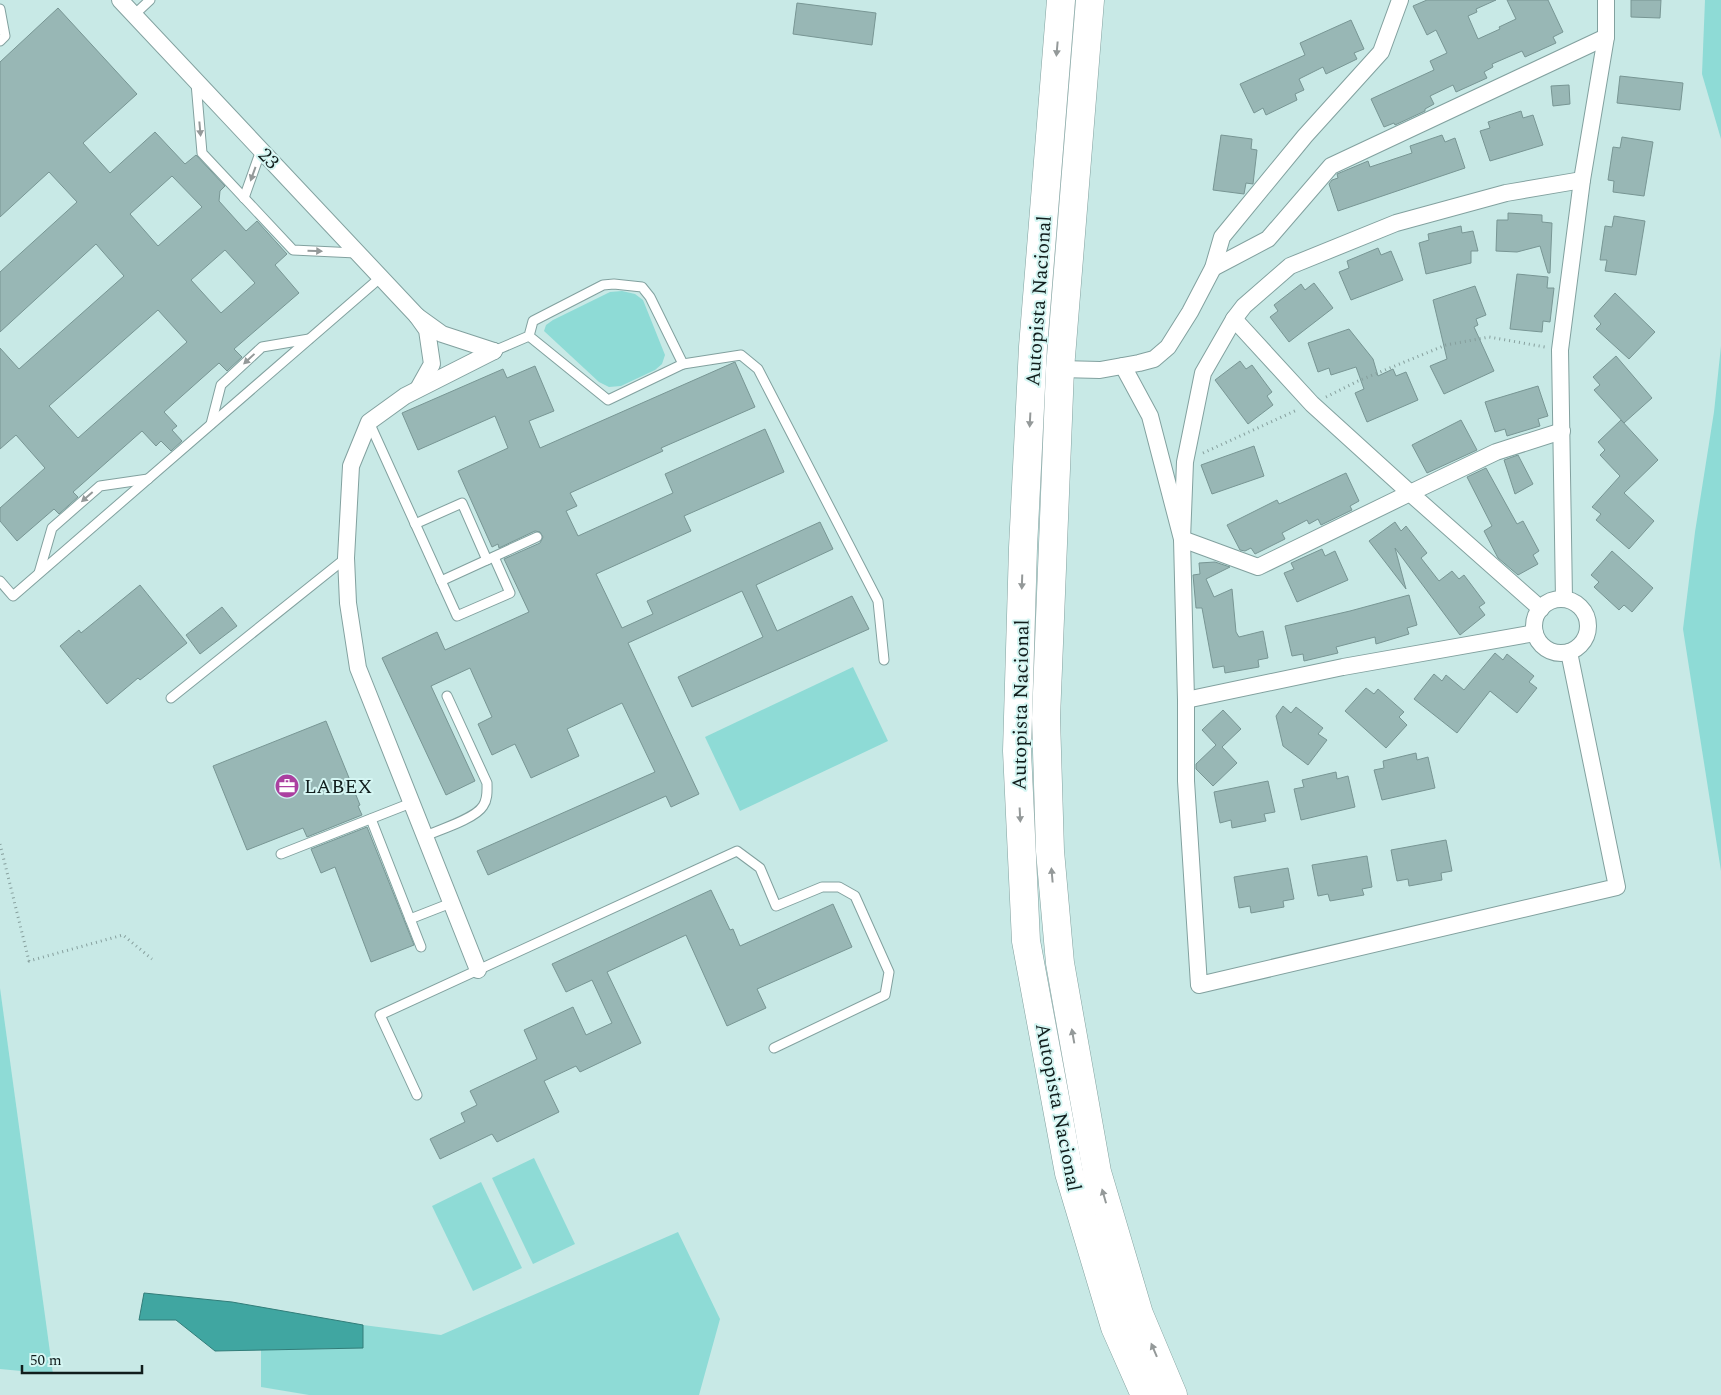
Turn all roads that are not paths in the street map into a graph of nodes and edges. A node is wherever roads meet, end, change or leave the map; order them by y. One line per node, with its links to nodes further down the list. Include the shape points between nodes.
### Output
1 (120, 0): 8 (street, 23)
2 (150, 0): 8 (lane)
3 (1061, 0): 58 (highway, Autopista Nacional, one-way to 58, via 1033,347 1023,557 1017,751 1026,940 1070,1173 1115,1327)
4 (1090, 0): 25 (highway, Autopista Nacional)
5 (1400, 0): 16 (street, via 1381,52 1305,136 1222,237)
6 (1606, 0): 9 (street)
7 (0, 9): 10 (lane, via 5,36)
8 (134, 15): 11 (street, 23)
9 (1606, 37): 13 (street); 16 (street, via 1331,166 1268,239)
10 (0, 40)
11 (196, 80): 12 (street, 23); 14 (lane, one-way to 14, via 202,153)
12 (261, 150): 14 (lane, one-way to 14); 15 (street, 23)
13 (1582, 180): 19 (street, via 1506,193 1396,223 1290,266 1244,306); 29 (street, via 1560,350)
14 (244, 198): 15 (lane, one-way to 15, via 292,250)
15 (358, 252): 17 (street, 23)
16 (1213, 268): 24 (street, via 1168,347 1154,359)
17 (381, 277): 18 (street, 23); 21 (lane)
18 (418, 316): 22 (street, 23, via 442,334); 26 (street, 23, via 427,330 432,364)
19 (1234, 319): 31 (street, via 1312,404); 34 (street, via 1202,373 1186,462)
20 (529, 336): 22 (lane); 23 (lane, via 608,400); 23 (lane, via 533,321 603,285 642,287)
21 (310, 339): 28 (lane); 28 (lane, one-way to 28, via 262,347 221,385)
22 (494, 350): 26 (street)
23 (683, 364): 44 (lane, via 741,354 758,369 878,601)
24 (1123, 366): 25 (street, via 1100,370); 34 (street, via 1150,416)
25 (1060, 369): 59 (highway, Autopista Nacional, one-way to 25, via 1139,1314 1096,1172 1060,963 1050,851 1046,718)
26 (418, 389): 27 (street)
27 (369, 422): 32 (lane); 35 (street, via 351,466)
28 (211, 425): 30 (lane)
29 (1562, 432): 31 (street, via 1496,452); 40 (street)
30 (148, 479): 37 (lane); 37 (lane, one-way to 37, via 100,486 52,528)
31 (1410, 493): 34 (street, via 1258,567); 41 (street)
32 (415, 524): 36 (lane, via 462,503); 39 (lane)
33 (537, 537): 36 (lane)
34 (1182, 539): 47 (street)
35 (346, 558): 46 (lane); 48 (street, via 348,603 358,668)
36 (490, 558): 39 (lane); 39 (lane, via 510,592 457,616)
37 (38, 574): 38 (lane, via 13,596)
38 (0, 581)
39 (441, 581)
40 (1564, 599): 41 (street, via 1547,603); 43 (street, via 1581,607 1588,624 1584,641)
41 (1540, 609): 42 (street, via 1534,624)
42 (1535, 633): 43 (street, via 1544,647 1560,653); 47 (street, via 1344,667)
43 (1569, 652): 47 (street, via 1617,887 1199,986 1186,781)
44 (884, 660)
45 (447, 696): 50 (lane, via 487,783 487,796 483,806 471,816)
46 (171, 698)
47 (1186, 700)
48 (411, 803): 49 (lane); 50 (street)
49 (371, 819): 51 (lane); 53 (lane)
50 (425, 836): 52 (street)
51 (281, 854)
52 (451, 903): 53 (lane); 55 (street)
53 (410, 919): 54 (lane)
54 (421, 947)
55 (478, 970): 56 (lane, via 737,851 760,868 776,906 822,887 839,887 855,896 889,972 885,995); 57 (lane, via 380,1015)
56 (774, 1048)
57 (417, 1095)
58 (1145, 1395)
59 (1173, 1395)

